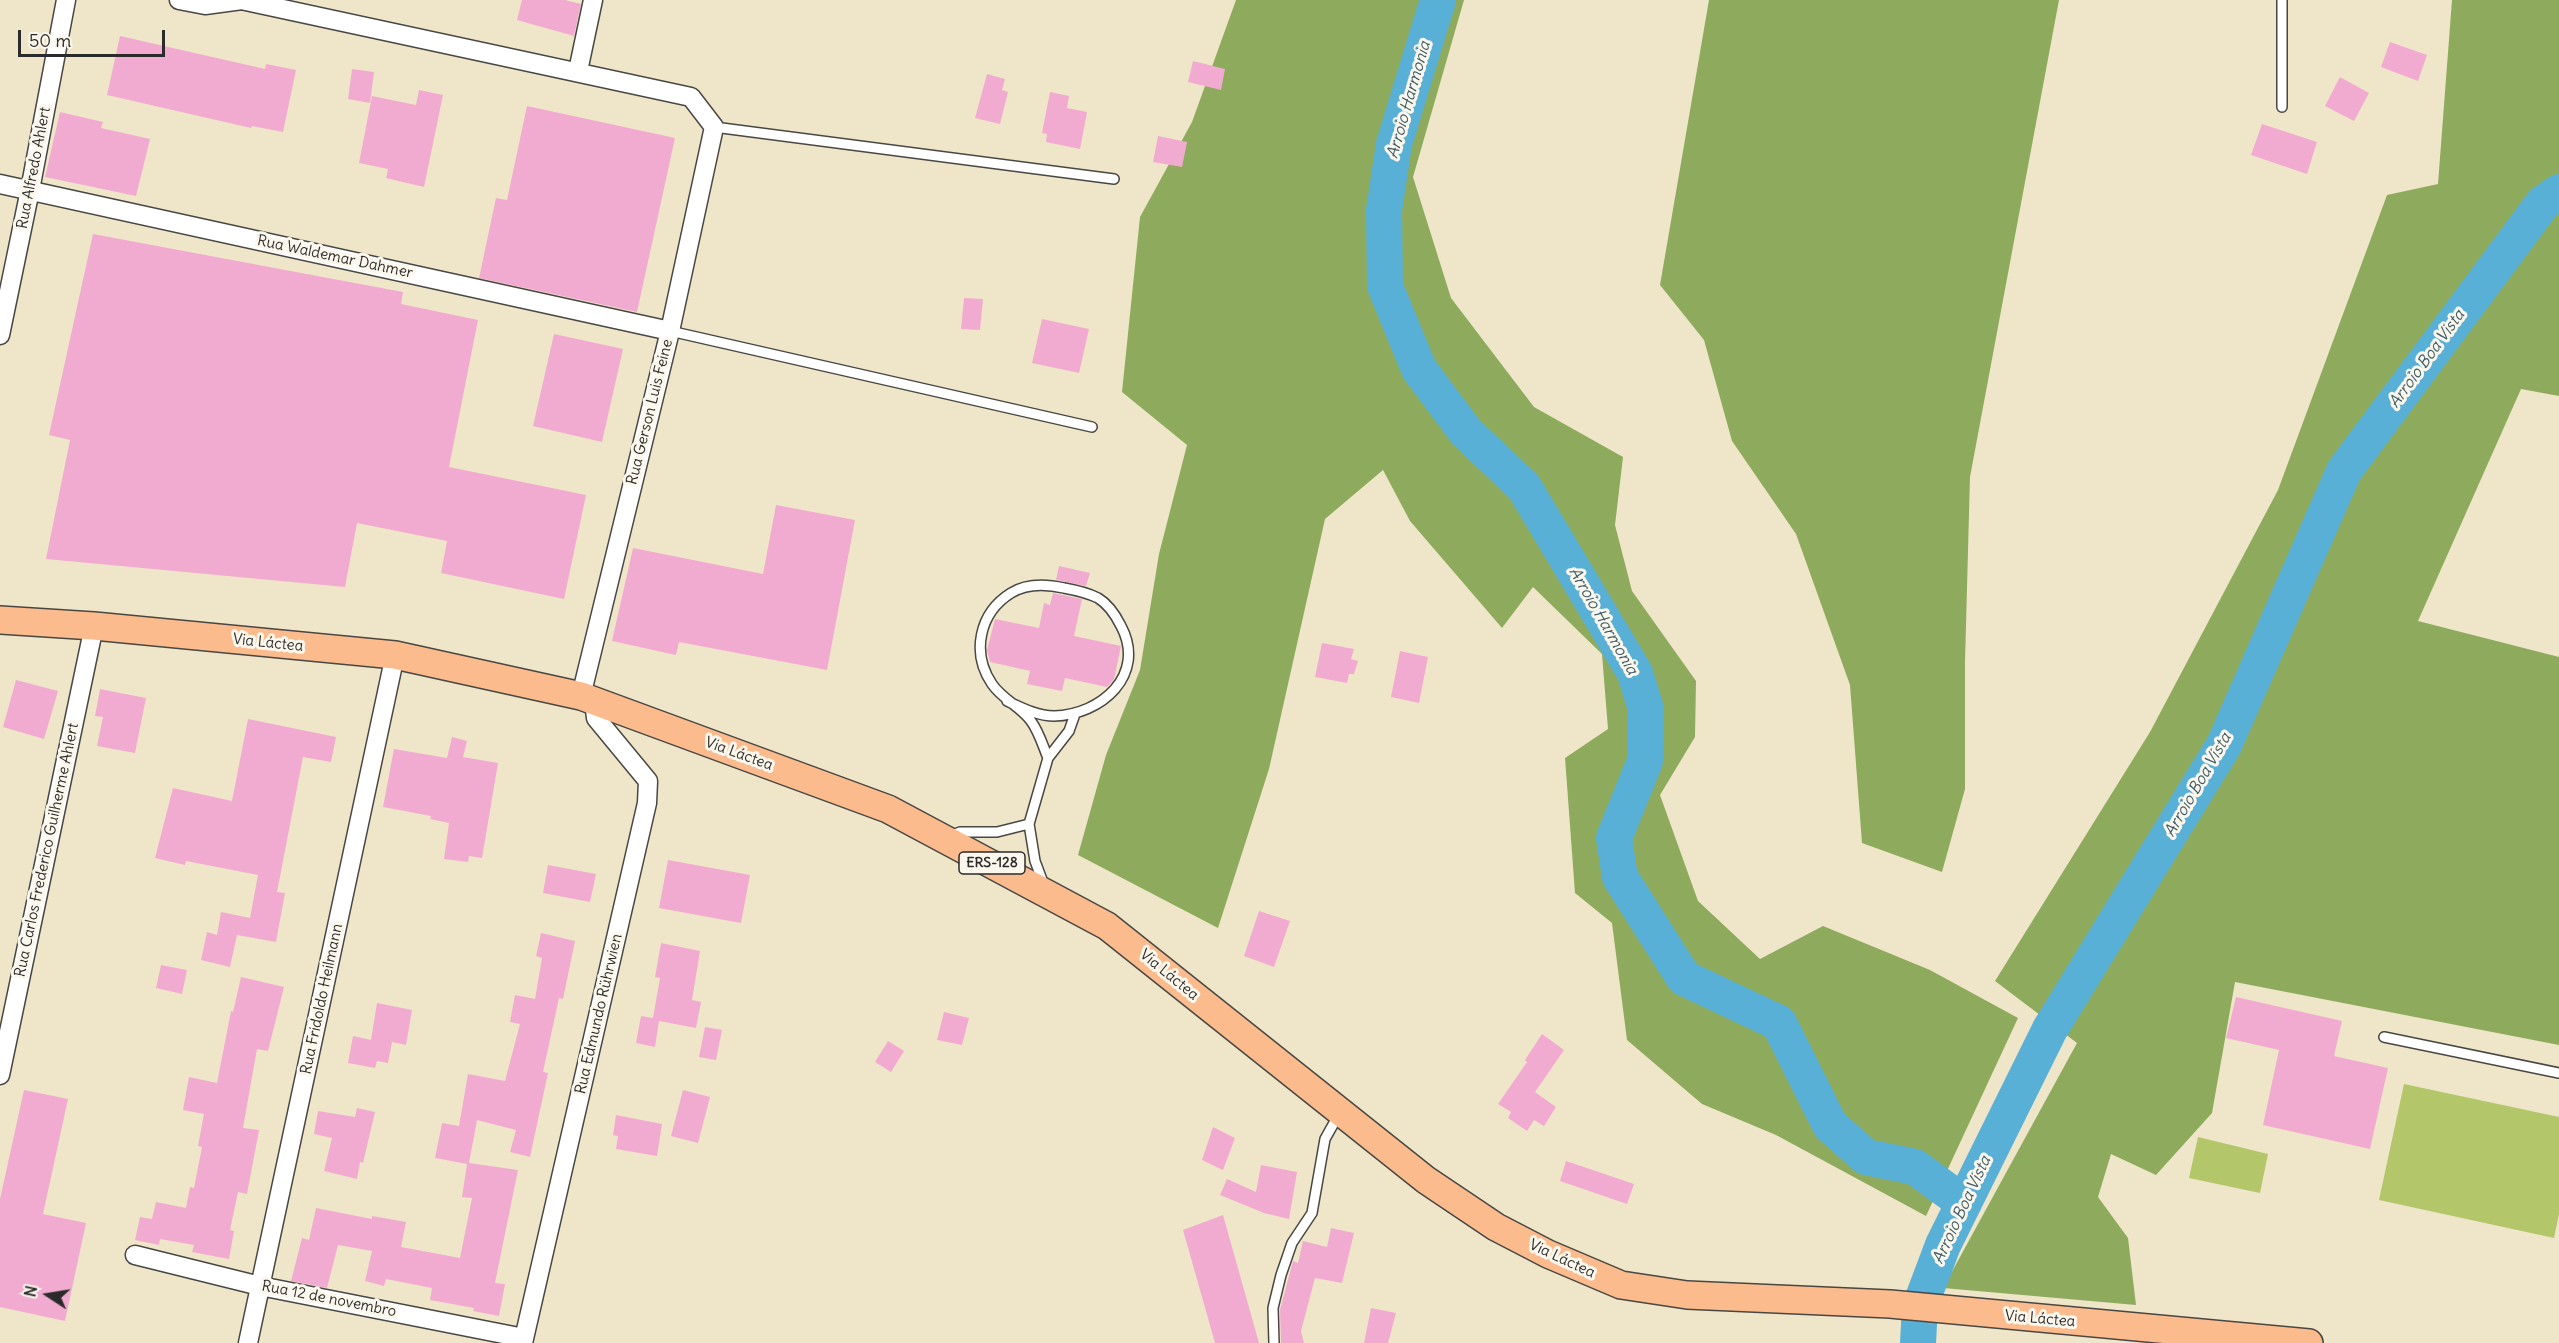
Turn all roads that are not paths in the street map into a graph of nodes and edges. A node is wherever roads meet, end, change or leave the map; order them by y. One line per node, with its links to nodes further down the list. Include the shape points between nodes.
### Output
1 (66, 0): 11 (street, Rua Alfredo Ahlert)
2 (179, 0): 3 (street, via 205,5)
3 (241, 0): 6 (street)
4 (592, 0): 6 (street)
5 (2282, 0): 7 (lane)
6 (578, 71): 8 (street, via 691,97)
7 (2282, 107)
8 (714, 128): 9 (lane); 12 (street, Rua Gerson Luis Feine)
9 (1114, 179)
10 (0, 184): 11 (street, Rua Waldemar Dahmer)
11 (30, 190): 12 (street, Rua Waldemar Dahmer); 13 (street, Rua Alfredo Ahlert)
12 (670, 331): 14 (lane); 18 (street, Rua Gerson Luis Feine)
13 (0, 335)
14 (1092, 427)
15 (0, 620): 16 (main road, Via Láctea / ERS-128)
16 (94, 626): 17 (main road, Via Láctea / ERS-128); 27 (street, Rua Carlos Frederico Guilherme Ahlert)
17 (395, 655): 18 (main road, Via Láctea / ERS-128); 30 (street, Rua Fridoldo Heilmann)
18 (588, 699): 23 (main road, Via Láctea / ERS-128, via 888,809); 31 (street, Rua Edmundo Rührwien, via 596,718 648,781 647,803)
19 (1007, 701): 20 (lane, via 1052,716); 20 (lane, via 982,665 979,644 984,624 995,606 1012,592 1033,585 1067,589 1100,599 1115,615 1125,634 1128,655 1124,675 1113,693 1096,706); 21 (lane, via 1030,720)
20 (1075, 714): 21 (lane, via 1069,731)
21 (1048, 759): 22 (lane)
22 (1029, 824): 23 (lane, via 997,832 960,832); 24 (lane, via 1035,861)
23 (945, 838): 24 (main road, Via Láctea / ERS-128)
24 (1047, 892): 28 (main road, Via Láctea / ERS-128, via 1107,926)
25 (2384, 1037): 26 (lane)
26 (2559, 1073)
27 (0, 1075)
28 (1341, 1112): 33 (lane, via 1325,1139 1312,1214 1292,1243 1281,1275 1273,1308); 34 (main road, Via Láctea / ERS-128, via 1426,1180 1496,1227 1621,1285 1687,1295 1890,1304)
29 (135, 1255): 30 (street, Rua 12 de novembro)
30 (260, 1286): 31 (street, Rua 12 de novembro); 32 (street, Rua Fridoldo Heilmann)
31 (524, 1340)
32 (248, 1343)
33 (1274, 1343)
34 (2309, 1343)

